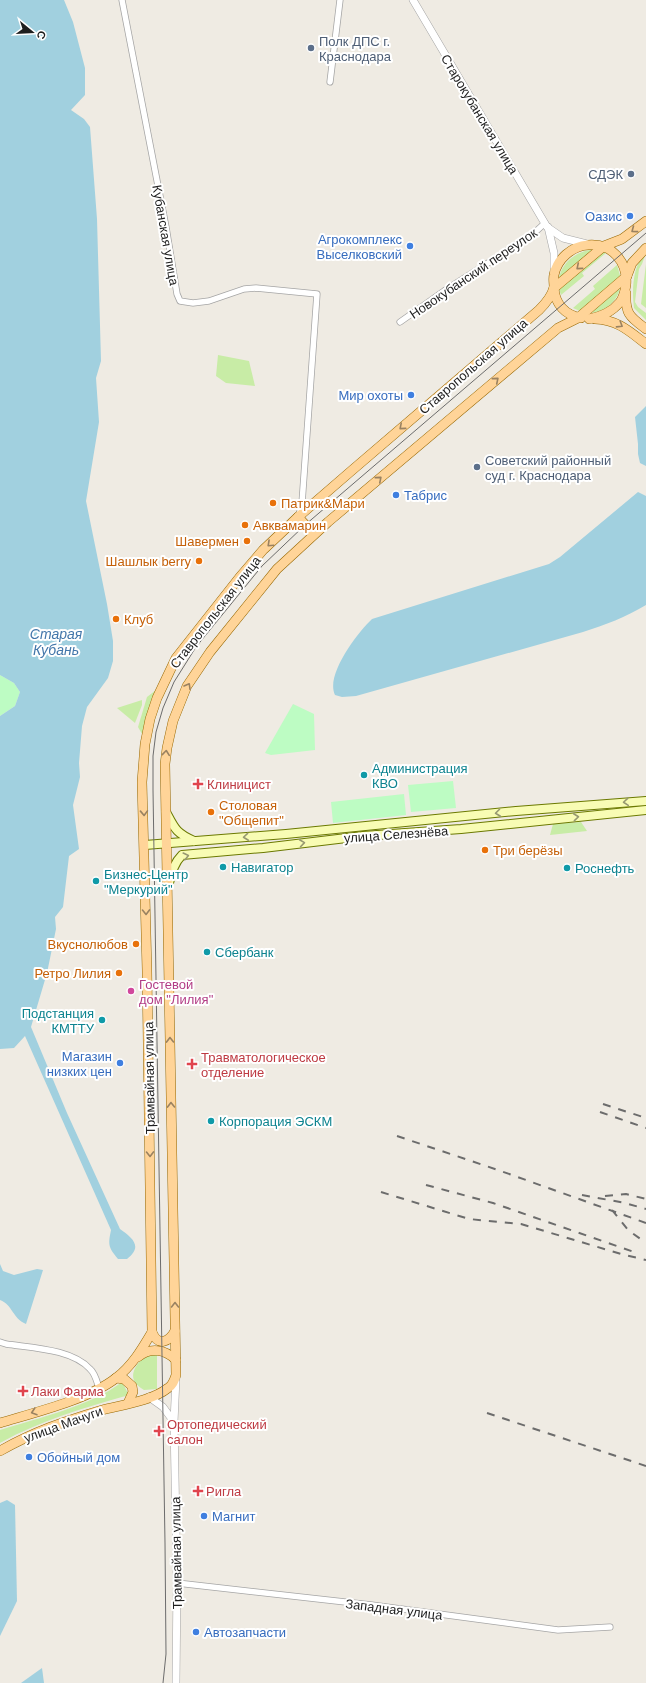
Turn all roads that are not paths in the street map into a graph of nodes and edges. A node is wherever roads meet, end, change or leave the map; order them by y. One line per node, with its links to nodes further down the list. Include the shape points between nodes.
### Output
1 (122, 0): 18 (street, Кубанская улица, via 180,301 201,302 256,288 317,294 302,503)
2 (340, 0): 4 (street)
3 (413, 0): 6 (street, Старокубанская улица)
4 (330, 82)
5 (646, 221): 8 (main road, one-way to 8, via 622,239)
6 (546, 225): 7 (street, Старокубанская улица, via 563,238); 10 (street, Старокубанская улица, via 554,253); 15 (street, Новокубанский переулок, via 444,290)
7 (588, 245): 8 (main road); 10 (main road, via 574,249 564,256)
8 (604, 246): 11 (main road, via 621,259); 12 (main road, one-way to 12)
9 (646, 248): 11 (main road, via 632,263)
10 (554, 274): 12 (main road)
11 (627, 276): 13 (main road); 14 (main road, via 625,291 620,301 606,314); 16 (main road, via 627,312)
12 (554, 288): 13 (main road, via 561,308); 18 (main road, Ставропольская улица, one-way to 18, via 539,310)
13 (578, 318): 14 (main road); 19 (main road, Ставропольская улица, one-way to 13, via 552,333)
14 (589, 319): 17 (main road, one-way to 17, via 612,321)
15 (400, 322)
16 (646, 329)
17 (646, 344)
18 (298, 517): 19 (main road); 20 (main road, Ставропольская улица, one-way to 20, via 249,567 176,658)
19 (314, 534): 21 (main road, Ставропольская улица, one-way to 19, via 187,686 210,652 277,569)
20 (150, 719): 27 (main road, Трамвайная улица, one-way to 27, via 143,764)
21 (173, 721): 24 (main road, Трамвайная улица, one-way to 21, via 165,764)
22 (646, 801): 25 (main road, улица Селезнёва, one-way to 25)
23 (646, 810): 28 (main road, улица Селезнёва, one-way to 23, via 173,867 182,855)
24 (166, 812): 25 (main road, via 176,831); 26 (main road, Трамвайная улица)
25 (196, 842): 26 (main road, улица Селезнёва)
26 (167, 844): 27 (main road, улица Селезнёва); 28 (main road, Трамвайная улица)
27 (145, 845): 30 (main road, Трамвайная улица, one-way to 30)
28 (168, 887): 29 (main road, Трамвайная улица, one-way to 28)
29 (175, 1331): 30 (main road, via 170,1339 165,1341 158,1341); 33 (main road, Трамвайная улица)
30 (152, 1332): 32 (main road, улица Мачуги)
31 (0, 1342): 36 (street, via 64,1353 92,1370)
32 (134, 1360): 33 (main road, via 155,1350 165,1352); 35 (main road, улица Мачуги)
33 (176, 1360): 34 (main road, Трамвайная улица)
34 (176, 1376): 37 (main road, улица Мачуги, via 169,1388); 39 (street, Трамвайная улица)
35 (116, 1378): 36 (main road, улица Мачуги); 38 (main road, via 132,1386 133,1392)
36 (99, 1388): 40 (main road, улица Мачуги, one-way to 40, via 72,1400)
37 (149, 1397): 38 (main road, улица Мачуги); 39 (street, via 165,1410)
38 (128, 1403): 41 (main road, улица Мачуги, via 66,1420 24,1437)
39 (174, 1422): 42 (street, Трамвайная улица)
40 (0, 1423)
41 (0, 1451)
42 (177, 1583): 43 (street, Западная улица, via 372,1605 558,1630); 44 (street, Трамвайная улица)
43 (610, 1627)
44 (176, 1683)

